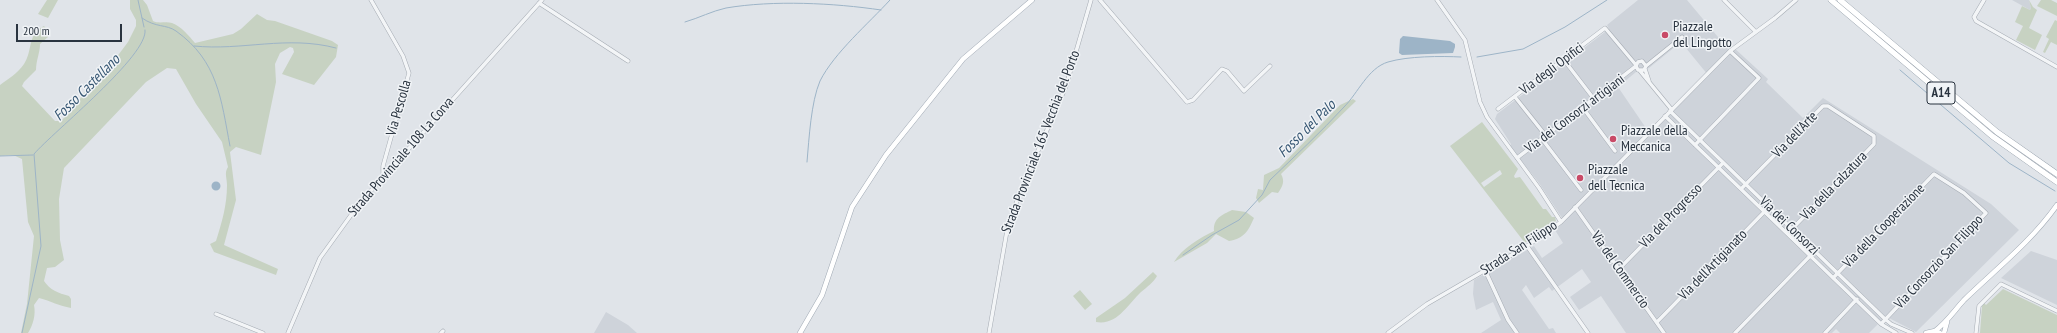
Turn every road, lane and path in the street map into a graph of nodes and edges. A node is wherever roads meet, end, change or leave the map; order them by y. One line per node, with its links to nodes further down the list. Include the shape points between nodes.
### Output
1 (371, 0): 42 (street, Via Pescolla, via 403,56 409,73 383,166)
2 (1032, 0): 72 (main road, via 963,59 886,155 852,207 822,295)
3 (1091, 0): 73 (street, Strada Provinciale 165 Vecchia del Porto, via 1066,86 1008,225)
4 (1100, 0): 20 (street, via 1187,102 1193,100 1220,70 1226,71 1244,91)
5 (1437, 0): 37 (street, via 1465,40 1480,102 1487,117)
6 (1724, 0): 13 (street)
7 (1796, 0): 13 (street, Strada San Filippo)
8 (1831, 0): 43 (highway, A14, via 1992,136)
9 (1840, 0): 41 (highway, A14, via 1997,132)
10 (1984, 0): 22 (street, via 1974,19)
11 (540, 1): 18 (street); 42 (street, Strada Provinciale 108 La Corva)
12 (1605, 28): 16 (street, Via degli Opifici); 17 (street, Via dei Consorzi)
13 (1756, 32): 15 (street, Strada San Filippo)
14 (1682, 37): 21 (street, Via dei Consorzi artigiani)
15 (1730, 51): 29 (street, Strada San Filippo); 34 (street, via 1759,78)
16 (1564, 60): 25 (street, Via degli Opifici); 26 (street)
17 (1632, 60): 19 (street); 23 (street, Via dei Consorzi)
18 (628, 61)
19 (1640, 62): 21 (street); 23 (street, Via dei Consorzi artigiani)
20 (1270, 66)
21 (1646, 66): 23 (street, Via dei Consorzi artigiani); 24 (street)
22 (2057, 67)
23 (1637, 68): 24 (street, Via dei Consorzi); 26 (street, Via dei Consorzi artigiani)
24 (1650, 84): 29 (street, Via dei Consorzi)
25 (1515, 97): 28 (street, Via degli Opifici); 31 (street)
26 (1594, 99): 27 (street, Via dei Consorzi artigiani)
27 (1583, 108): 31 (street, Via dei Consorzi artigiani); 36 (street)
28 (1498, 109)
29 (1671, 110): 30 (street, Strada San Filippo); 34 (street, Via dei Consorzi)
30 (1666, 116): 35 (street, Via dei Consorzi); 48 (street, Strada San Filippo)
31 (1546, 136): 33 (street, Via dei Consorzi artigiani)
32 (1874, 136): 44 (street, Via dell'Arte, via 1828,106 1823,106); 52 (street, Via della calzatura, via 1874,144)
33 (1542, 139): 37 (street, Via dei Consorzi artigiani); 45 (street)
34 (1700, 140): 35 (street); 38 (street, Via dei Consorzi)
35 (1695, 145): 39 (street, Via dei Consorzi)
36 (1615, 151)
37 (1517, 158): 51 (street)
38 (1723, 163): 39 (street, Via del Progresso); 44 (street, Via dei Consorzi)
39 (1718, 167): 46 (street, Via dei Consorzi); 57 (street, Via del Progresso)
40 (1934, 174): 59 (street, Via della Cooperazione); 65 (street, Via Consorzio San Filippo, via 1964,192 1986,213)
41 (2057, 174)
42 (383, 176): 71 (street, Strada Provinciale 108 La Corva, via 320,258)
43 (2057, 182)
44 (1746, 185): 46 (street, Via dell'Arte); 49 (street, Via dei Consorzi)
45 (1580, 190)
46 (1742, 190): 50 (street, Via dei Consorzi)
47 (2057, 206): 66 (main road, via 2037,232 1964,300)
48 (1575, 207): 51 (street, Strada San Filippo); 57 (street, Via del Commercio)
49 (1769, 207): 50 (street, Via dell'Artigianato); 52 (street, Via dei Consorzi)
50 (1765, 212): 53 (street, Via dei Consorzi); 67 (street, Via dell'Artigianato)
51 (1561, 222): 54 (street, Strada San Filippo)
52 (1792, 229): 53 (street, Via della calzatura); 55 (street, Via dei Consorzi)
53 (1788, 234): 56 (street, Via dei Consorzi)
54 (1527, 246): 58 (street, Strada San Filippo); 76 (street)
55 (1815, 251): 56 (street); 59 (street, Via dei Consorzi)
56 (1810, 256): 60 (street, Via dei Consorzi); 78 (street)
57 (1619, 269): 67 (street, Via del Commercio)
58 (1485, 270): 74 (street, Strada San Filippo, via 1427,304); 75 (street, via 1508,320)
59 (1838, 274): 60 (street, Via della Cooperazione); 61 (street, Via dei Consorzi)
60 (1833, 278): 62 (street, Via dei Consorzi)
61 (1861, 296): 62 (street); 65 (street, Via dei Consorzi)
62 (1857, 300): 68 (street, Via dei Consorzi); 79 (street)
63 (2057, 312): 84 (street, via 2001,284 1979,306)
64 (216, 314): 70 (street)
65 (1885, 319): 68 (street, Via Consorzio San Filippo); 81 (street, Via dei Consorzi)
66 (1948, 320): 69 (main road); 83 (main road)
67 (1657, 322): 77 (street, Via del Commercio)
68 (1881, 324): 80 (street, Via dei Consorzi)
69 (1937, 332): 82 (main road)
70 (263, 333)
71 (288, 333)
72 (800, 333)
73 (989, 333)
74 (1388, 333)
75 (1517, 333)
76 (1588, 333)
77 (1664, 333)
78 (1736, 333)
79 (1825, 333)
80 (1896, 333)
81 (1912, 333)
82 (1926, 333)
83 (1944, 333)
84 (1976, 333)

